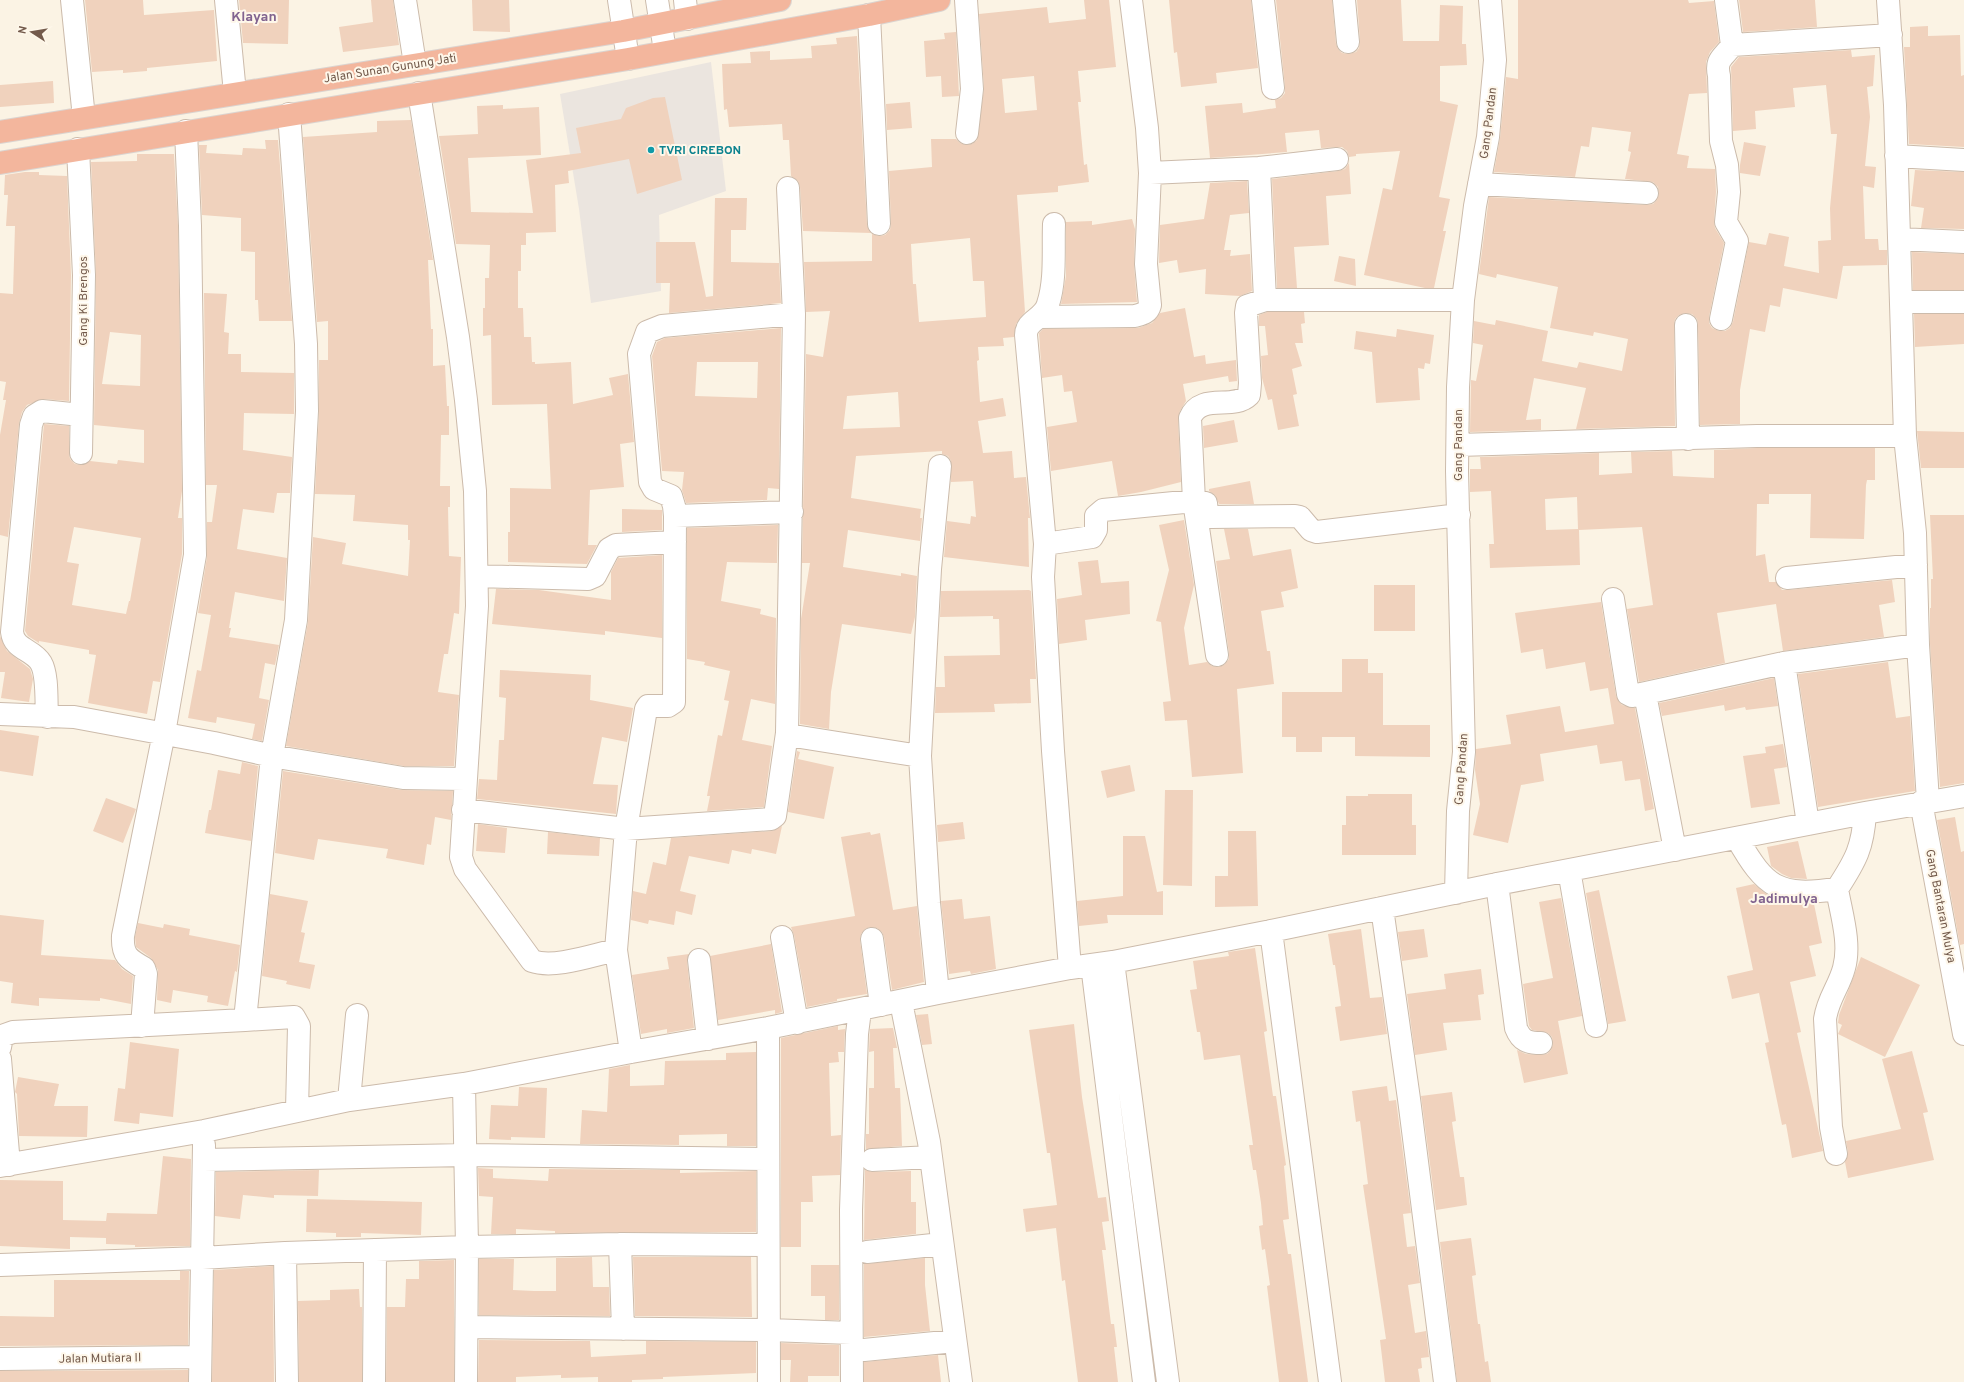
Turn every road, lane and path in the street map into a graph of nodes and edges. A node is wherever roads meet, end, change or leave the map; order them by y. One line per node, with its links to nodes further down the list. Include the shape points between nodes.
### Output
1 (72, 0): 30 (street)
2 (226, 0): 28 (street)
3 (405, 0): 24 (street)
4 (619, 0): 18 (street)
5 (657, 0): 17 (street)
6 (780, 0): 15 (highway, Jalan Sunan Gunung Jati)
7 (939, 0): 16 (highway)
8 (966, 0): 33 (street, via 972,88)
9 (1131, 0): 40 (street)
10 (1263, 0): 26 (street)
11 (1344, 0): 20 (street)
12 (1490, 0): 41 (street, Gang Pandan, via 1495,60 1488,137)
13 (1726, 0): 21 (street)
14 (1888, 0): 19 (street, Gang Bantaran Mulya)
15 (686, 9): 17 (highway, Jalan Sunan Gunung Jati)
16 (869, 15): 22 (highway); 44 (street)
17 (660, 24): 18 (highway, Jalan Sunan Gunung Jati); 22 (street)
18 (623, 31): 23 (street); 24 (highway, Jalan Sunan Gunung Jati)
19 (1891, 35): 21 (street); 35 (street, Gang Bantaran Mulya)
20 (1348, 42)
21 (1732, 45): 54 (street, via 1718,62 1717,68 1721,141 1727,165 1729,192 1726,222 1738,241)
22 (664, 51): 23 (highway)
23 (628, 59): 27 (highway)
24 (415, 64): 25 (highway, Jalan Sunan Gunung Jati)
25 (275, 87): 28 (highway, Jalan Sunan Gunung Jati); 29 (highway)
26 (1273, 88)
27 (419, 92): 29 (highway); 69 (street, via 466,400 475,490)
28 (235, 93): 30 (highway, Jalan Sunan Gunung Jati)
29 (285, 115): 31 (highway); 80 (street, via 306,344 307,411 296,620)
30 (84, 118): 32 (highway, Jalan Sunan Gunung Jati)
31 (186, 131): 34 (highway); 78 (street, via 195,555)
32 (0, 132)
33 (967, 133)
34 (78, 149): 38 (highway); 56 (street, Gang Ki Brengos, via 84,275)
35 (1896, 156): 37 (street); 46 (street, Gang Bantaran Mulya)
36 (1337, 159): 39 (street)
37 (1964, 160)
38 (0, 162)
39 (1259, 168): 40 (street); 48 (street)
40 (1150, 173): 53 (street, via 1146,264 1149,310 1135,316)
41 (1479, 184): 43 (street); 49 (street, Gang Pandan)
42 (788, 188): 52 (street)
43 (1647, 193)
44 (879, 224)
45 (1054, 224): 53 (street, via 1053,273 1048,304 1045,313)
46 (1899, 239): 47 (street); 50 (street, Gang Bantaran Mulya)
47 (1964, 242)
48 (1266, 300): 49 (street); 62 (street, via 1247,306 1249,395 1241,400 1202,405 1193,410 1190,418)
49 (1463, 300): 59 (street, Gang Pandan)
50 (1901, 302): 51 (street); 57 (street, Gang Bantaran Mulya)
51 (1964, 302)
52 (794, 314): 63 (street); 65 (street, via 662,326 647,332 639,354 650,482 654,489 671,496)
53 (1040, 317): 67 (street, via 1029,324 1026,335)
54 (1721, 319)
55 (1686, 326): 58 (street)
56 (82, 415): 60 (street, Gang Ki Brengos); 77 (street, via 42,411 34,416 31,425 12,632 17,645 42,664)
57 (1905, 436): 58 (street, via 1757,436); 68 (street, Gang Bantaran Mulya)
58 (1688, 439): 59 (street)
59 (1458, 445): 64 (street, Gang Pandan)
60 (81, 453)
61 (940, 466): 81 (street, via 930,569)
62 (1194, 501): 64 (street, via 1206,503 1207,513 1211,517 1295,516 1303,519 1311,530 1317,532); 67 (street, via 1103,510 1096,516 1096,530 1092,537); 73 (street)
63 (792, 512): 65 (street); 79 (street)
64 (1459, 515): 94 (street, Gang Pandan, via 1464,752 1458,811)
65 (675, 516): 66 (street)
66 (674, 542): 69 (street, via 616,545 609,549 595,576 588,579); 88 (street, via 674,702 668,706 648,706 646,709)
67 (1045, 544): 103 (street, via 1042,577)
68 (1916, 565): 70 (street); 72 (street, Gang Bantaran Mulya)
69 (477, 576): 82 (street)
70 (1787, 578)
71 (1613, 599): 75 (street, via 1628,695)
72 (1918, 645): 74 (street); 84 (street, Gang Bantaran Mulya)
73 (1218, 655)
74 (1784, 663): 75 (street); 87 (street)
75 (1645, 694): 90 (street)
76 (0, 714): 77 (street)
77 (47, 716): 78 (street, via 74,717)
78 (164, 733): 80 (street); 110 (street, via 122,947 128,957 144,968 146,974)
79 (787, 733): 81 (street); 88 (street, via 776,798 777,809 772,819)
80 (272, 756): 82 (street, via 403,778); 108 (street)
81 (920, 756): 104 (street, via 929,903)
82 (465, 779): 85 (street)
83 (1964, 796): 84 (street)
84 (1925, 802): 86 (street); 113 (street, Gang Bantaran Mulya)
85 (463, 810): 88 (street); 99 (street, via 462,864 532,961 540,964 559,962)
86 (1865, 813): 87 (street); 93 (street, via 1863,837 1855,862)
87 (1808, 824): 89 (street)
88 (626, 829): 99 (street)
89 (1737, 838): 90 (street); 93 (street, via 1764,878 1786,891)
90 (1675, 850): 91 (street)
91 (1569, 870): 92 (street); 111 (street)
92 (1497, 884): 94 (street); 115 (street, via 1516,1028 1519,1036 1527,1043)
93 (1837, 889): 123 (street, via 1846,944 1846,961 1827,1007 1825,1019 1831,1127)
94 (1456, 893): 95 (street)
95 (1382, 908): 96 (street); 156 (street)
96 (1271, 931): 101 (street); 155 (street)
97 (782, 937): 109 (street)
98 (872, 939): 105 (street)
99 (616, 950): 117 (street)
100 (698, 960): 114 (street)
101 (1113, 962): 102 (street); 154 (street)
102 (1092, 966): 103 (street); 153 (street)
103 (1070, 968): 104 (street)
104 (938, 993): 105 (street)
105 (891, 1004): 106 (street); 125 (street)
106 (860, 1010): 109 (street); 142 (street, via 851,1210)
107 (357, 1015): 120 (street)
108 (245, 1020): 110 (street); 121 (street, via 294,1017 297,1022)
109 (797, 1023): 112 (street)
110 (142, 1026): 116 (street, via 13,1032 2,1036)
111 (1596, 1026)
112 (768, 1028): 114 (street); 126 (street)
113 (1964, 1034)
114 (708, 1039): 117 (street)
115 (1541, 1043)
116 (0, 1047)
117 (631, 1052): 119 (street)
118 (0, 1059): 129 (street)
119 (464, 1084): 120 (street); 124 (street)
120 (348, 1100): 121 (street)
121 (297, 1110): 122 (street)
122 (204, 1131): 127 (street); 129 (street)
123 (1836, 1154)
124 (467, 1155): 126 (street); 127 (street); 133 (street)
125 (931, 1157): 128 (street); 131 (street)
126 (768, 1159): 132 (street)
127 (204, 1160): 137 (street)
128 (872, 1160)
129 (5, 1166)
130 (620, 1244): 132 (street); 133 (street); 140 (street)
131 (942, 1244): 135 (street); 143 (street)
132 (768, 1245): 141 (street)
133 (467, 1247): 134 (street); 139 (street)
134 (375, 1250): 136 (street); 148 (street)
135 (867, 1252)
136 (285, 1253): 137 (street); 147 (street)
137 (202, 1258): 138 (street); 144 (street)
138 (0, 1265)
139 (467, 1327): 140 (street); 149 (street)
140 (622, 1329): 141 (street)
141 (769, 1330): 142 (street); 150 (street)
142 (858, 1342): 143 (street); 151 (street)
143 (955, 1342): 152 (street)
144 (199, 1357): 145 (street, Jalan Mutiara II); 146 (street)
145 (0, 1359)
146 (200, 1382)
147 (287, 1382)
148 (374, 1382)
149 (466, 1382)
150 (769, 1382)
151 (852, 1382)
152 (961, 1382)
153 (1144, 1382)
154 (1168, 1382)
155 (1330, 1382)
156 (1445, 1382)

